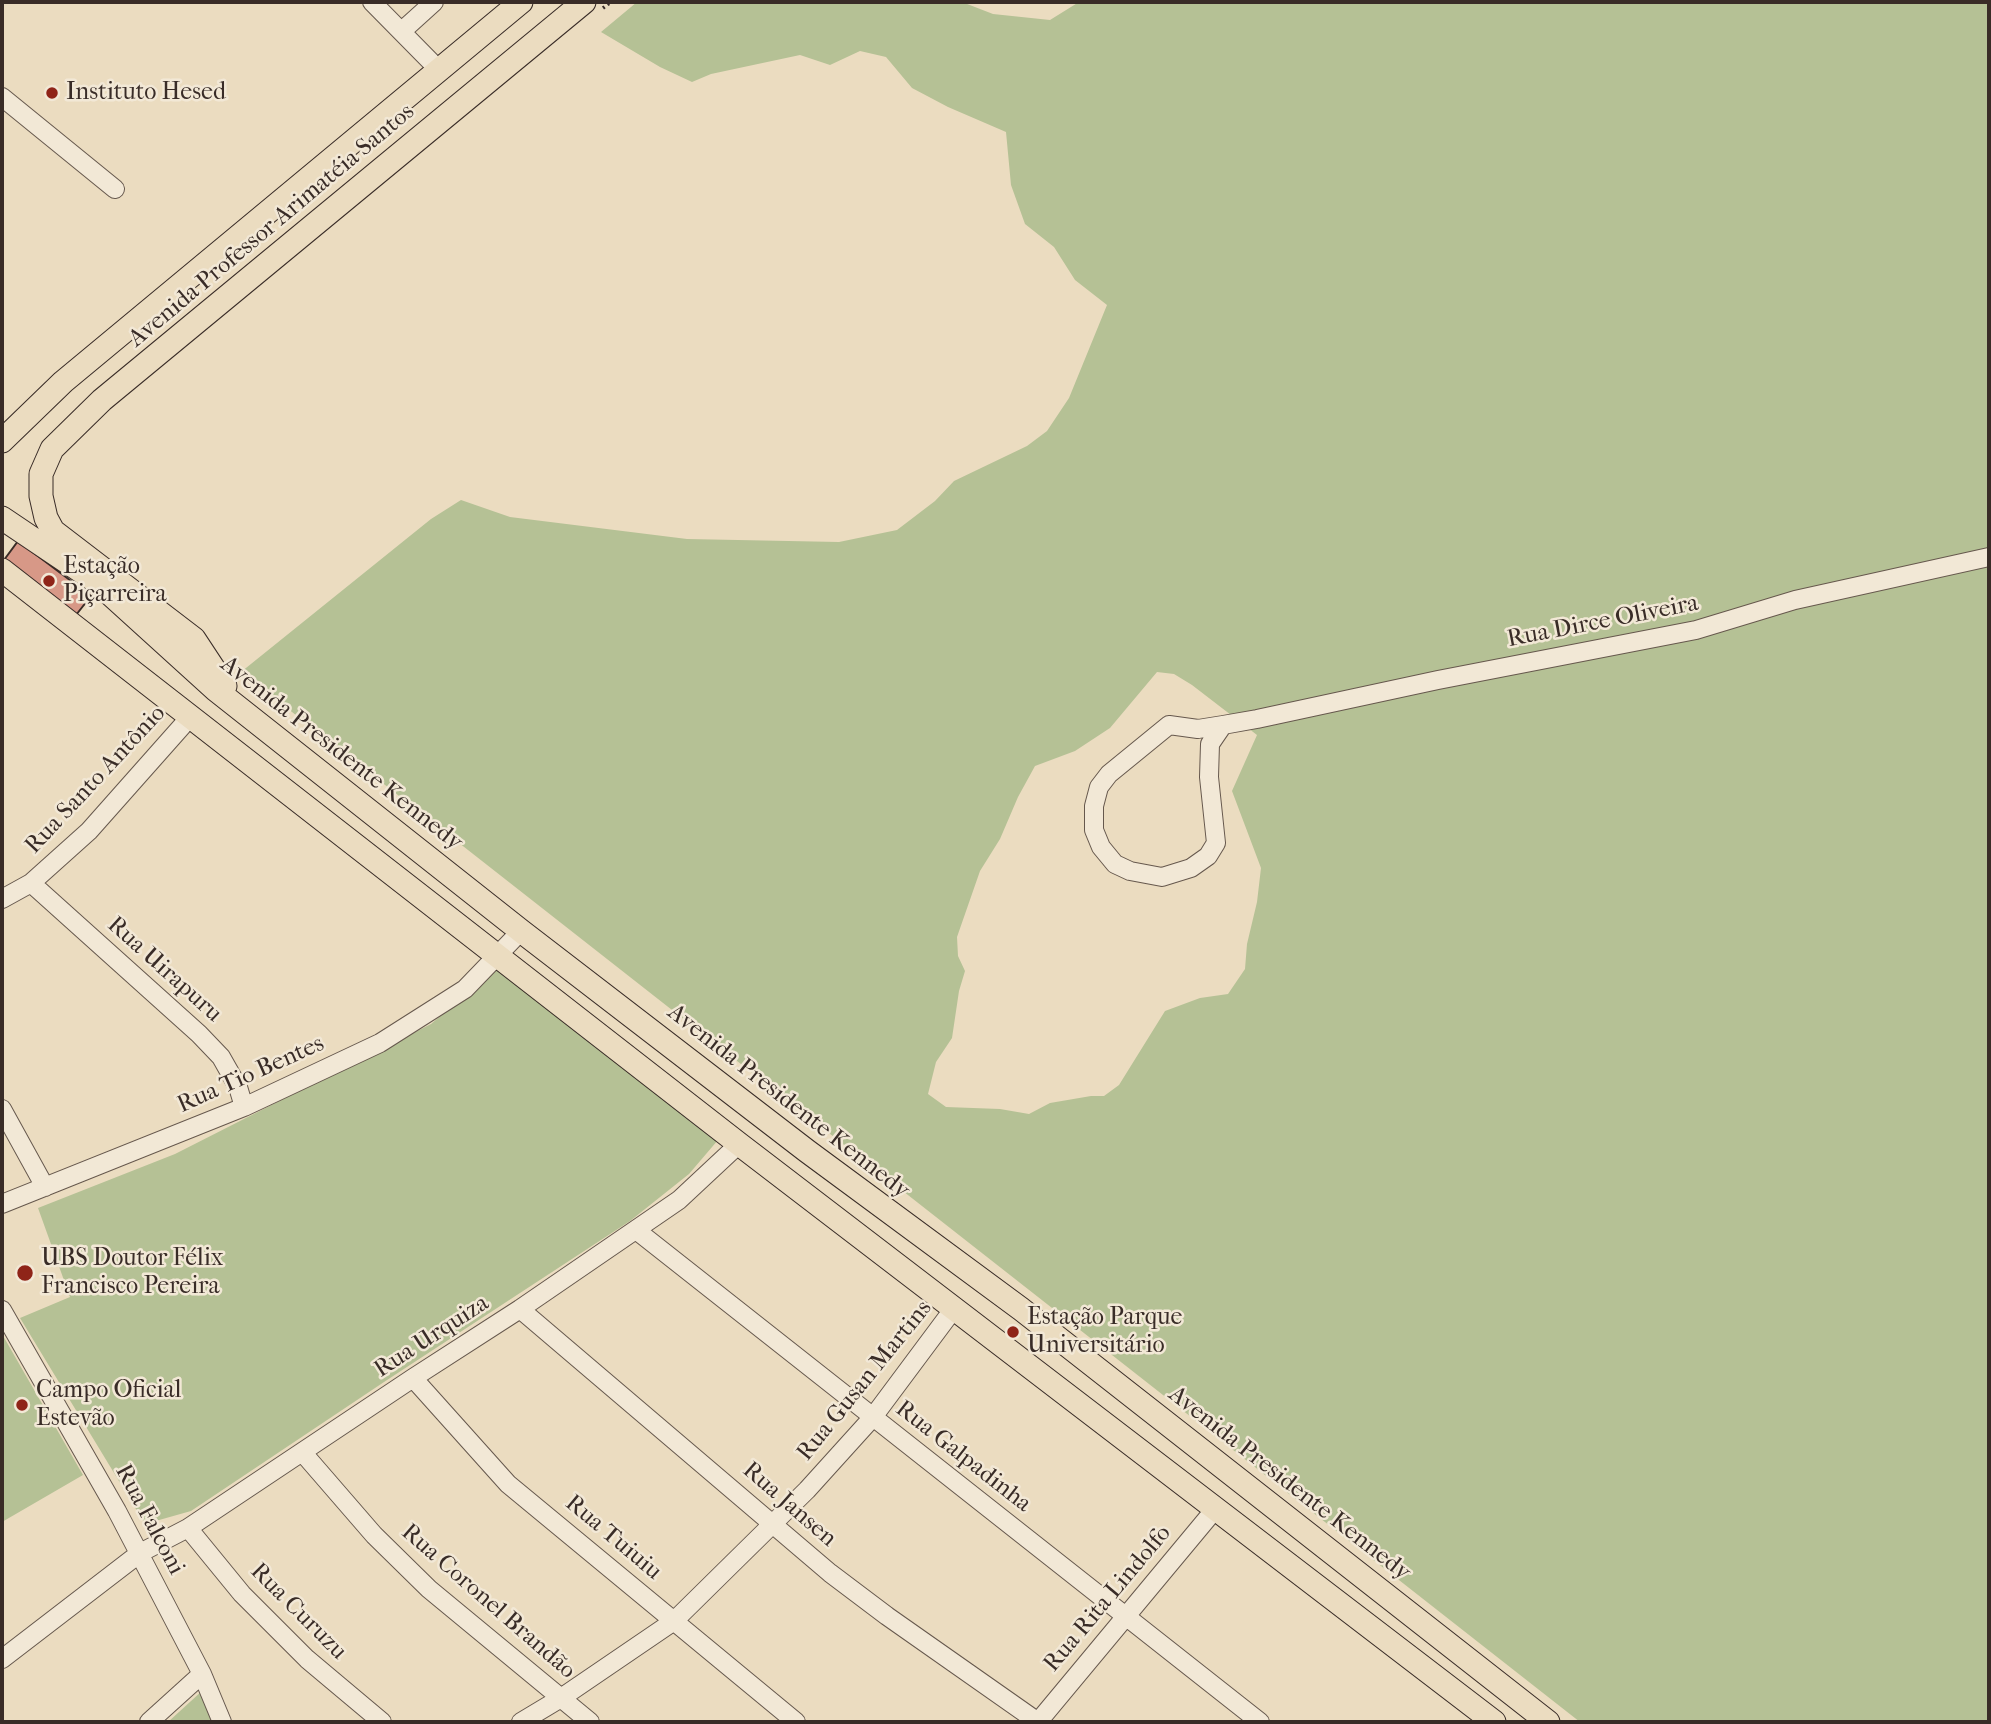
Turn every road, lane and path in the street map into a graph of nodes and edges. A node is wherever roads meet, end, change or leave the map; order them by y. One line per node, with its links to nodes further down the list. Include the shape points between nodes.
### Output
1 (372, 2): 5 (street)
2 (434, 2): 5 (street)
3 (521, 2): 6 (main road, Avenida Professor Arimatéia Santos)
4 (580, 4): 15 (main road, Avenida Professor Arimatéia Santos, via 102,400 52,449 41,474 41,496 53,531 194,639)
5 (402, 31): 6 (street)
6 (439, 70): 9 (main road, Avenida Professor Arimatéia Santos)
7 (2, 97): 8 (street)
8 (115, 189)
9 (63, 382): 10 (main road); 11 (main road, Avenida Professor Arimatéia Santos)
10 (2, 421)
11 (2, 441)
12 (2, 518): 15 (main road, Avenida Presidente Kennedy, via 97,582)
13 (1989, 557): 17 (street, Rua Dirce Oliveira, via 1795,600 1696,629)
14 (2, 570): 16 (main road)
15 (239, 709): 20 (main road, Avenida Presidente Kennedy)
16 (191, 716): 18 (street, Rua Santo Antônio, via 89,831); 21 (main road)
17 (1223, 725): 17 (street, Rua Dirce Oliveira, via 1199,729 1170,725 1109,774 1099,787 1094,830 1115,864 1162,877 1191,868 1208,856 1216,843 1210,744)
18 (31, 883): 19 (street, Rua Santo Antônio); 22 (street, Rua Uirapuru, via 221,1057)
19 (2, 899)
20 (521, 930): 21 (street, Rua Tio Bentes); 38 (main road, Avenida Presidente Kennedy, via 1021,1309)
21 (498, 954): 22 (street, Rua Tio Bentes, via 465,989 380,1043); 24 (main road)
22 (244, 1107): 25 (street, Rua Tio Bentes)
23 (2, 1109): 25 (street)
24 (739, 1144): 27 (street, Rua Urquiza, via 679,1200); 28 (main road)
25 (46, 1187): 26 (street, Rua Tio Bentes)
26 (2, 1204)
27 (636, 1230): 29 (street, Rua Urquiza); 32 (street, Rua Galpadinha)
28 (955, 1307): 32 (street, Rua Gusan Martins); 34 (main road)
29 (520, 1309): 31 (street, Rua Urquiza); 35 (street, Rua Jansen)
30 (2, 1310): 37 (street, Rua Falconi)
31 (413, 1378): 33 (street, Rua Urquiza); 40 (street, Rua Tuiuiu, via 508,1484)
32 (873, 1417): 35 (street, Rua Gusan Martins); 39 (street, Rua Galpadinha)
33 (303, 1452): 36 (street, Rua Urquiza); 46 (street, Rua Coronel Brandão, via 374,1535 429,1589)
34 (1216, 1508): 39 (street, Rua Rita Lindolfo); 41 (main road)
35 (774, 1524): 40 (street, Rua Gusan Martins); 53 (street, Rua Jansen, via 887,1616)
36 (188, 1528): 37 (street, Rua Urquiza); 49 (street, Rua Curuzu, via 269,1622)
37 (140, 1553): 42 (street, Rua Urquiza); 44 (street, Rua Falconi)
38 (1397, 1602): 41 (main road); 43 (main road, Avenida Presidente Kennedy)
39 (1125, 1616): 53 (street, Rua Rita Lindolfo); 54 (street, Rua Galpadinha)
40 (674, 1621): 46 (street, Rua Gusan Martins); 52 (street, Rua Tuiuiu)
41 (1373, 1631): 45 (main road)
42 (2, 1659)
43 (1468, 1660): 45 (main road); 56 (main road, Avenida Presidente Kennedy)
44 (202, 1674): 47 (street); 48 (street, Rua Falconi)
45 (1448, 1688): 55 (main road)
46 (561, 1698): 50 (street, Rua Gusan Martins); 51 (street, Rua Coronel Brandão)
47 (149, 1722)
48 (222, 1722)
49 (382, 1722)
50 (521, 1722)
51 (590, 1722)
52 (796, 1722)
53 (1038, 1722)
54 (1260, 1722)
55 (1494, 1722)
56 (1548, 1722)

